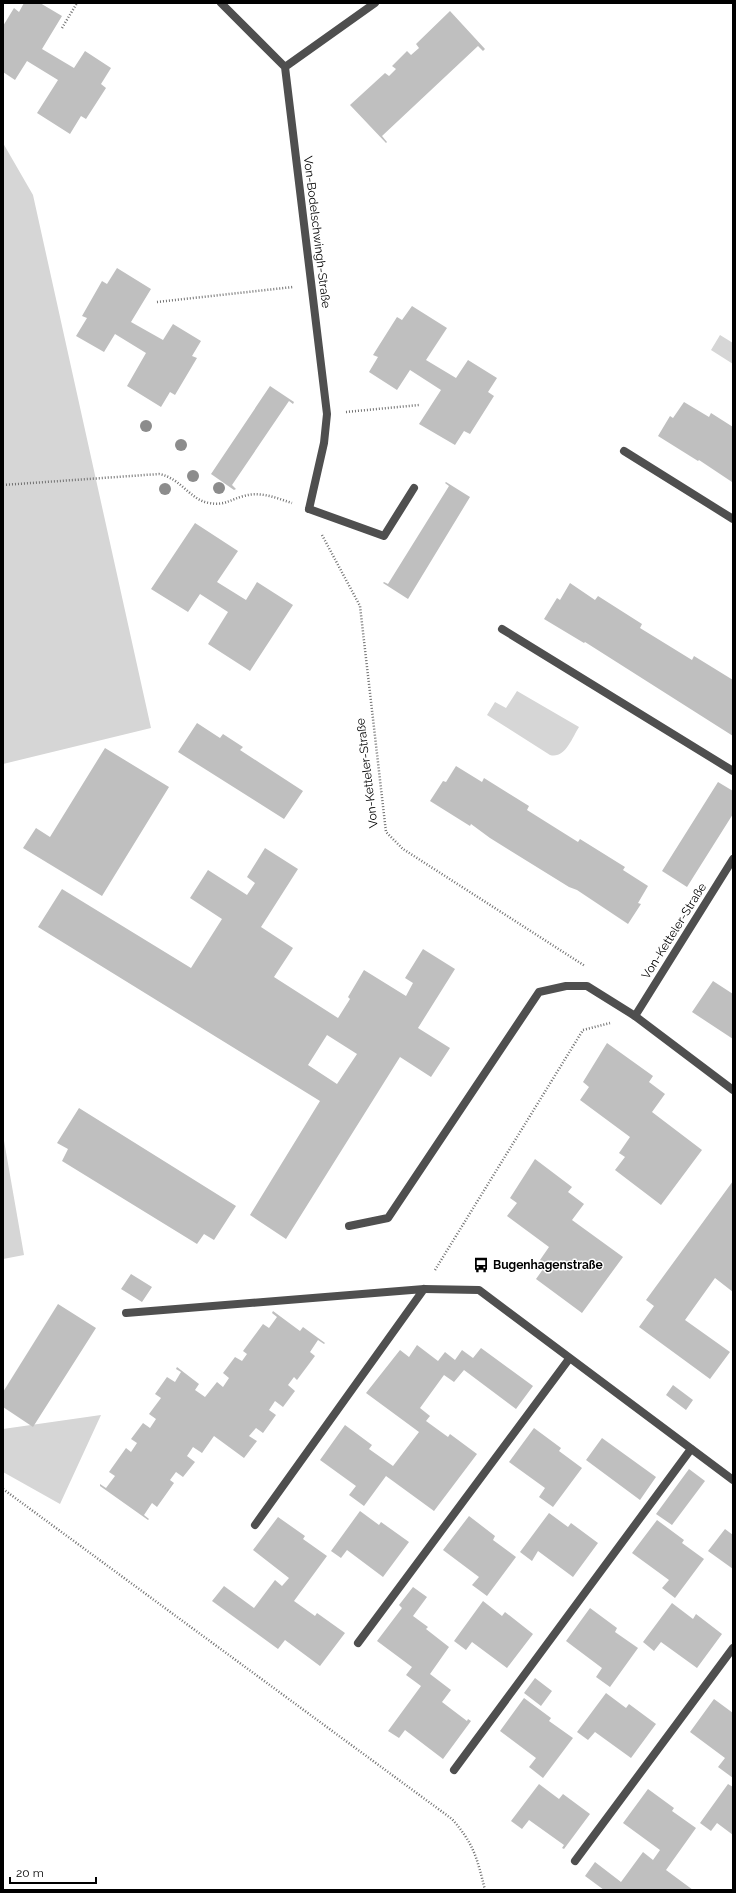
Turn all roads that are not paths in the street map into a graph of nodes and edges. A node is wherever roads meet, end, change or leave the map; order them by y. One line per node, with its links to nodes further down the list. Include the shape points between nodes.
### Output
1 (221, 3): 3 (street)
2 (375, 3): 3 (street)
3 (285, 67): 5 (street, Von-Bodelschwingh-Straße, via 327,414 324,443 309,509 384,536)
4 (624, 451): 6 (street)
5 (414, 488)
6 (733, 519)
7 (502, 629): 8 (street)
8 (733, 771)
9 (733, 859): 10 (street, Von-Ketteler-Straße)
10 (635, 1016): 11 (street); 12 (street, via 587,986 566,986 539,992 388,1218)
11 (733, 1090)
12 (349, 1226)
13 (424, 1289): 14 (street); 15 (street, via 479,1290); 18 (street)
14 (126, 1313)
15 (569, 1359): 16 (street); 19 (street)
16 (691, 1449): 17 (street); 21 (street)
17 (733, 1480)
18 (255, 1525)
19 (358, 1643)
20 (733, 1648): 22 (street)
21 (454, 1770)
22 (575, 1861)

